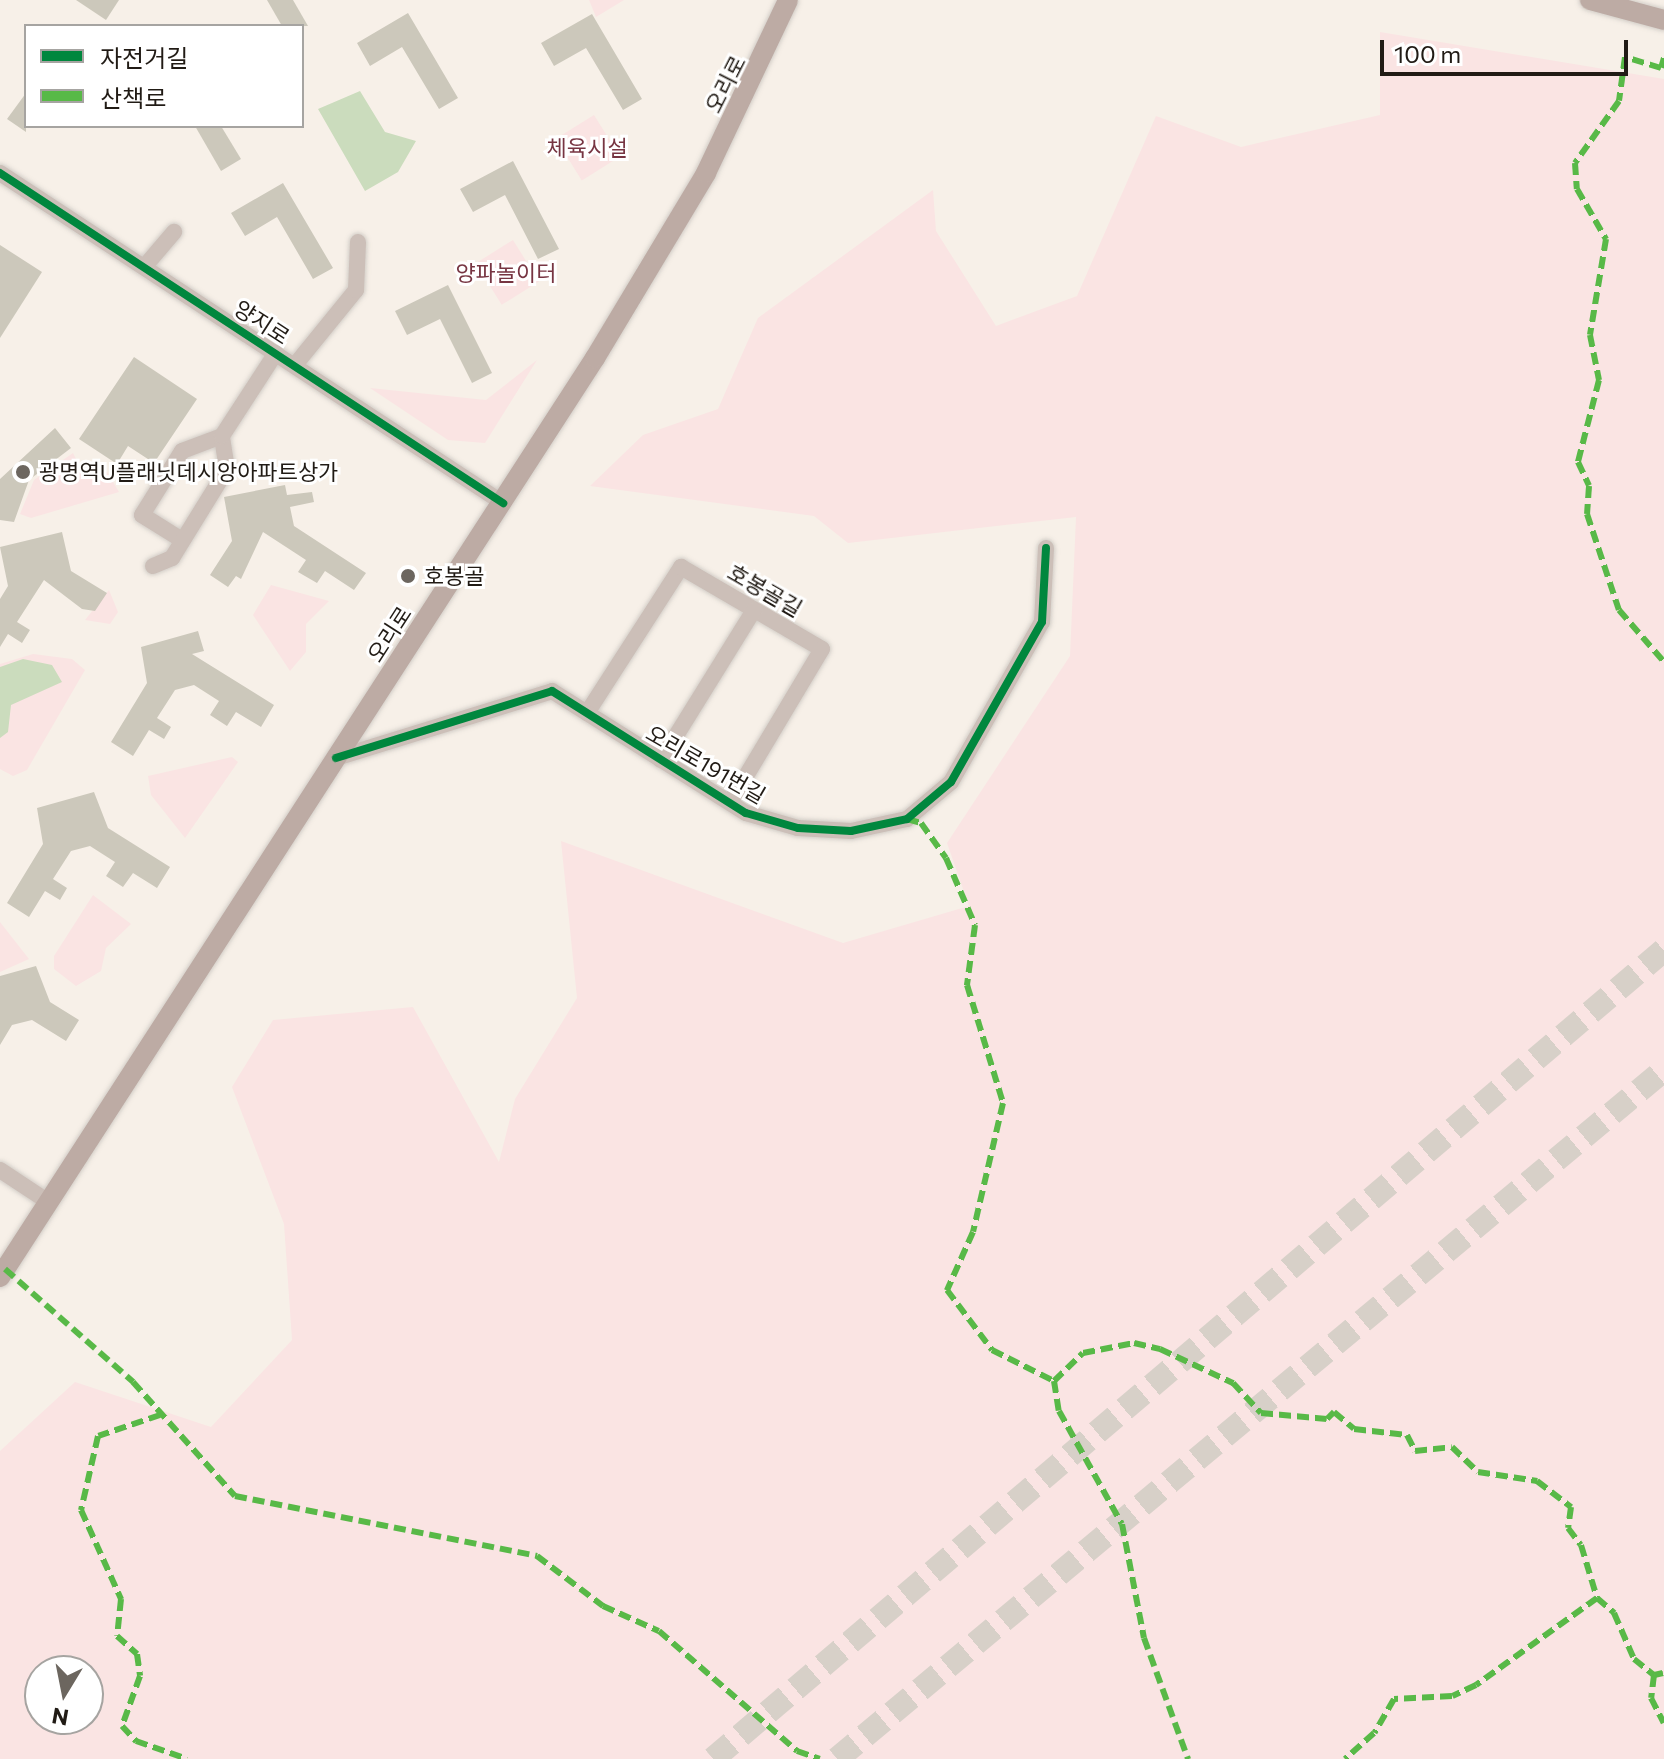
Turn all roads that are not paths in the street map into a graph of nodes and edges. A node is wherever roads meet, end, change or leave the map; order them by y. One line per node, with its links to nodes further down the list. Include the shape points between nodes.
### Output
1 (788, 0): 11 (main road, 오리로, via 706,173)
2 (1590, 0): 3 (main road)
3 (1664, 20)
4 (0, 173): 7 (street, 양지로)
5 (174, 232): 7 (street)
6 (358, 242): 9 (street, via 356,290)
7 (145, 266): 8 (street, 양지로)
8 (276, 353): 9 (street, 양지로); 10 (street)
9 (295, 365): 11 (street, 양지로)
10 (222, 436): 12 (street, via 227,469); 12 (street, via 182,451 142,515)
11 (503, 503): 17 (main road, 오리로)
12 (182, 540): 14 (street, via 172,558)
13 (1046, 548): 19 (street, 오리로191번길, via 1042,622 951,782 913,817 851,831 798,828)
14 (153, 566)
15 (754, 610): 16 (street, 호봉골길, via 681,567); 18 (street); 19 (street, 호봉골길, via 822,649)
16 (587, 713): 17 (street, 오리로191번길, via 552,691); 18 (street, 오리로191번길)
17 (336, 758): 21 (main road, 오리로)
18 (661, 760): 19 (street, 오리로191번길)
19 (730, 803)
20 (0, 1170): 21 (street)
21 (47, 1201): 22 (main road, 오리로)
22 (0, 1277)

